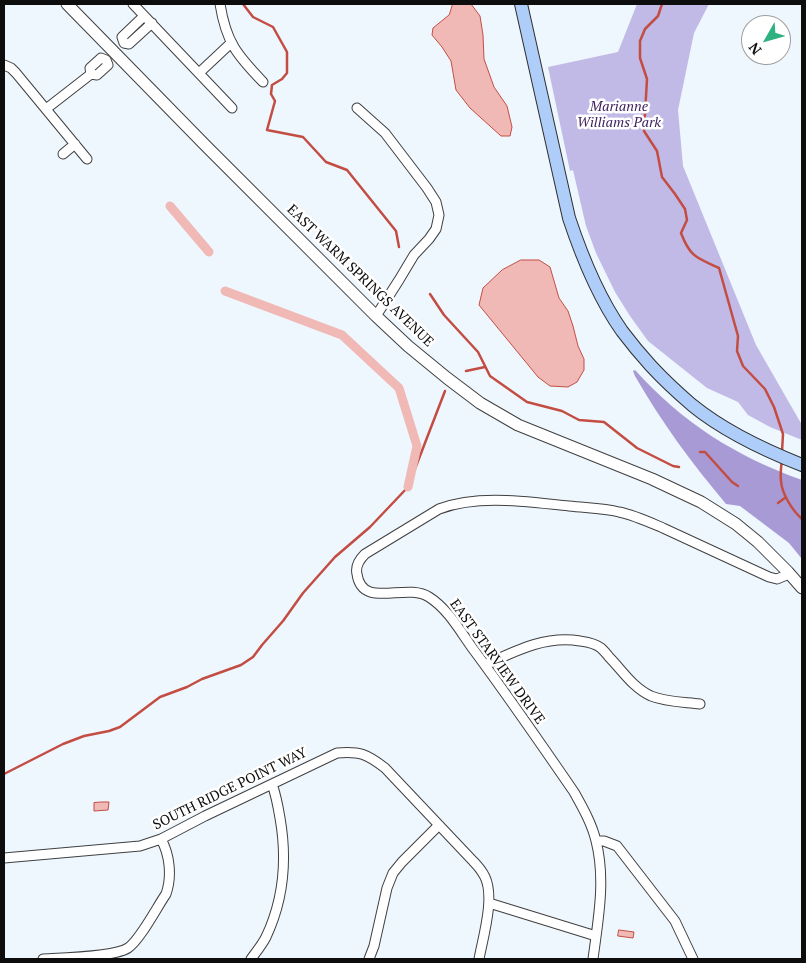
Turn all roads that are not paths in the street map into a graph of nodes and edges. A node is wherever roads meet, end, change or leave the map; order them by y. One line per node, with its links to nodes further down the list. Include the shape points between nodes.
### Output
1 (67, 4): 9 (street, EAST WARM SPRINGS AVENUE)
2 (133, 4): 5 (street)
3 (220, 4): 8 (street)
4 (522, 4): 20 (main road, via 569,218 600,294 623,332 663,379 693,406 756,445)
5 (144, 16): 6 (street); 7 (street, via 122,37)
6 (152, 23): 7 (street, via 129,44); 11 (street)
7 (124, 42): 9 (street)
8 (231, 42): 11 (street); 12 (street)
9 (115, 52): 15 (street, via 106,60 101,58 90,68 91,74); 19 (street, EAST WARM SPRINGS AVENUE)
10 (4, 65): 15 (street, via 16,73)
11 (199, 73): 13 (street)
12 (263, 82)
13 (232, 108)
14 (357, 108): 19 (street, via 385,133 436,202 439,215 436,229 414,254)
15 (46, 109): 16 (street)
16 (75, 144): 17 (street); 18 (street)
17 (63, 154)
18 (87, 159)
19 (376, 316): 21 (street, EAST WARM SPRINGS AVENUE, via 419,356 480,403 518,425 701,502 736,524)
20 (802, 465)
21 (789, 574): 22 (street, EAST WARM SPRINGS AVENUE); 23 (street, EAST STARVIEW DRIVE, via 777,579 769,577 646,520 621,512 508,500 452,504 431,513 365,554 356,570 363,588 378,594 416,591 428,596 440,605)
22 (802, 588)
23 (485, 664): 24 (street, via 539,642 590,642 601,648 624,675 650,696); 28 (street, EAST STARVIEW DRIVE, via 574,792)
24 (700, 704)
25 (272, 784): 26 (street, SOUTH RIDGE POINT WAY, via 337,753 360,754 372,757 385,768); 27 (street, SOUTH RIDGE POINT WAY); 33 (street, via 284,862 279,903 266,938)
26 (439, 825): 30 (street, SOUTH RIDGE POINT WAY, via 486,879); 34 (street, via 393,874)
27 (161, 839): 29 (street, SOUTH RIDGE POINT WAY, via 140,846); 32 (street, via 168,858 169,885 135,942 114,953)
28 (596, 841): 31 (street, EAST STARVIEW DRIVE, via 601,898); 37 (street, via 617,846 675,921)
29 (4, 858)
30 (489, 903): 31 (street); 35 (street, SOUTH RIDGE POINT WAY)
31 (596, 936): 36 (street, EAST STARVIEW DRIVE)
32 (43, 959)
33 (251, 959)
34 (369, 959)
35 (479, 959)
36 (593, 959)
37 (693, 959)

